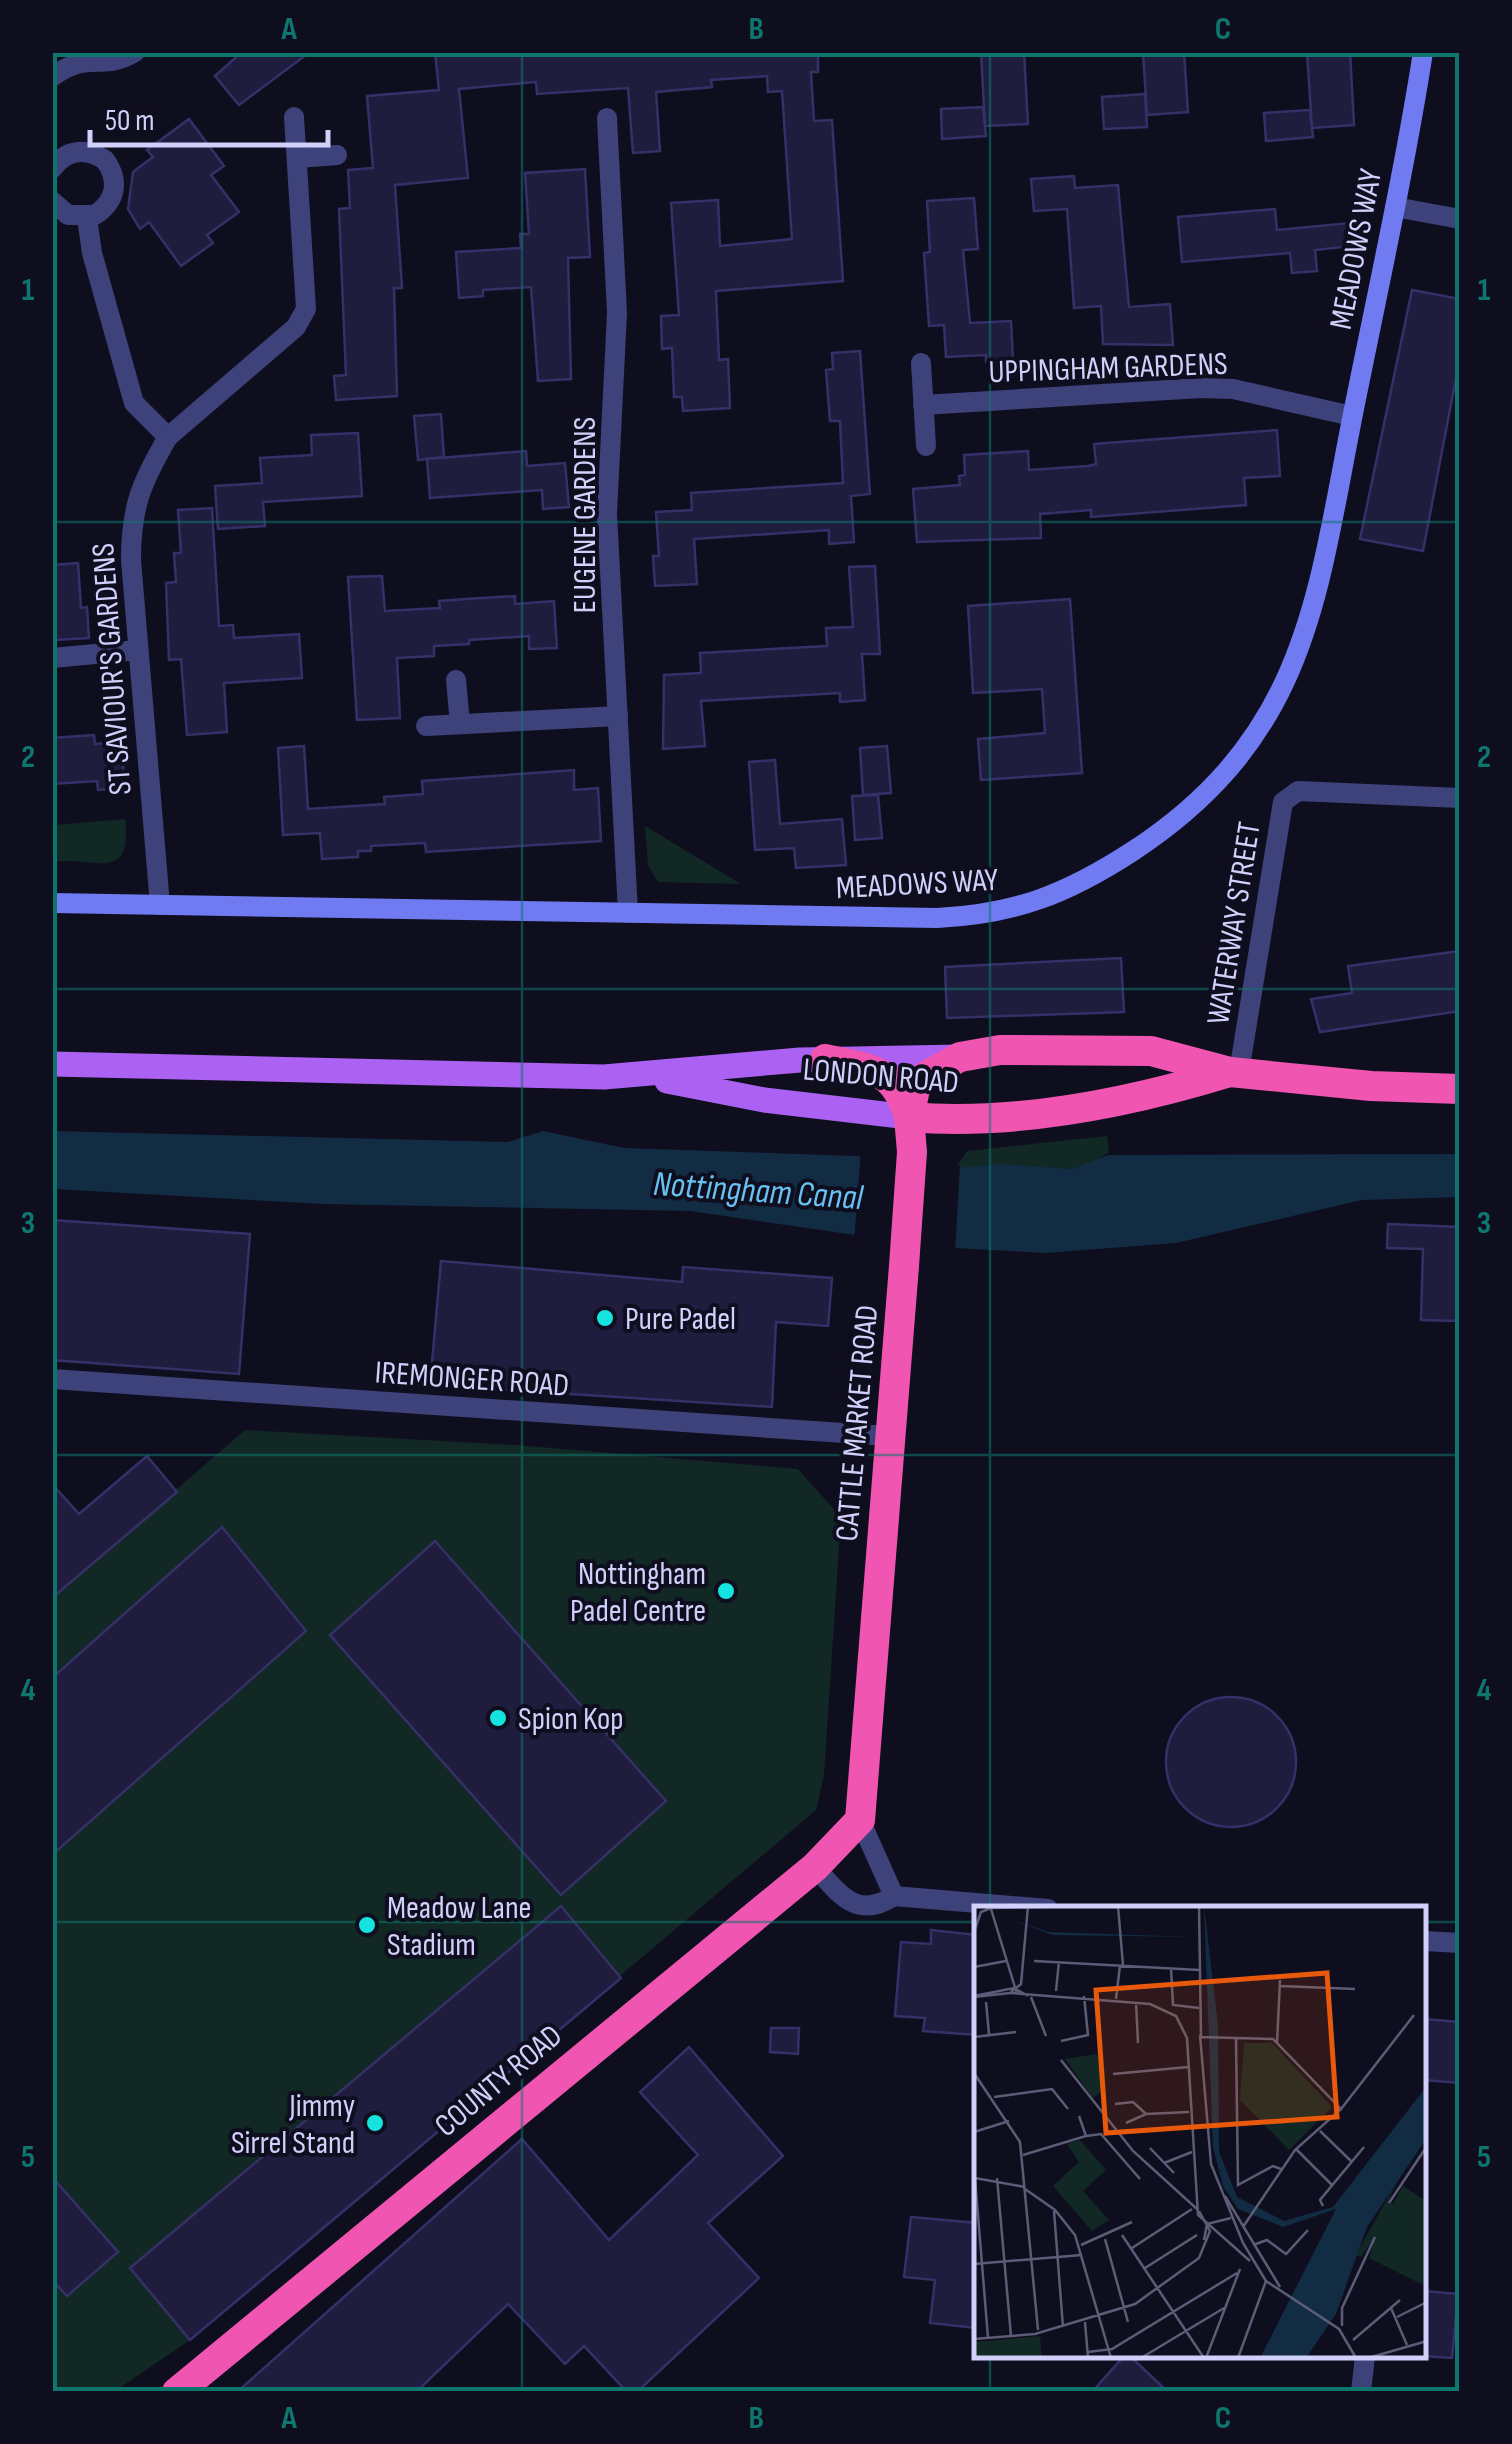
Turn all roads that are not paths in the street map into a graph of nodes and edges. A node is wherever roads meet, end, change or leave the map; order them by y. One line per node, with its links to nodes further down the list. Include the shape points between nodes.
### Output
1 (135, 52): 3 (street, via 115,63 75,60)
2 (1423, 52): 10 (street, MEADOWS WAY)
3 (52, 76)
4 (294, 117): 7 (street, ST SAVIOUR'S GARDENS)
5 (608, 118): 21 (street, EUGENE GARDENS, via 617,314 607,514)
6 (337, 156): 7 (street)
7 (298, 158): 16 (street, ST SAVIOUR'S GARDENS, via 306,309 296,327)
8 (52, 169): 11 (street, via 73,152 105,160 114,192 102,212)
9 (52, 200): 11 (street, via 68,215)
10 (1395, 207): 12 (street); 15 (street, MEADOWS WAY)
11 (87, 218): 16 (street, via 134,403)
12 (1460, 219)
13 (921, 363): 14 (street)
14 (923, 405): 15 (street, UPPINGHAM GARDENS, via 1201,388); 17 (street)
15 (1352, 416): 27 (street, MEADOWS WAY, via 1326,555 1278,700 1217,784 1172,825 1045,901 985,915)
16 (168, 437): 18 (street, ST SAVIOUR'S GARDENS, via 131,515)
17 (926, 446)
18 (138, 650): 19 (street); 26 (street, ST SAVIOUR'S GARDENS)
19 (52, 658)
20 (456, 680): 22 (street)
21 (618, 716): 22 (street); 27 (street, EUGENE GARDENS)
22 (460, 724): 23 (street)
23 (426, 726)
24 (1460, 798): 31 (street, WATERWAY STREET, via 1298,791 1283,802)
25 (52, 904): 26 (street, MEADOWS WAY)
26 (160, 904): 27 (street, MEADOWS WAY)
27 (628, 912)
28 (960, 1057): 29 (main road, LONDON ROAD); 31 (highway, LONDON ROAD, via 1000,1050 1152,1051); 34 (highway, CATTLE MARKET ROAD, via 924,1076)
29 (825, 1059): 32 (main road, LONDON ROAD); 34 (highway, via 891,1078)
30 (52, 1064): 32 (main road, LONDON ROAD)
31 (1235, 1072): 33 (highway, LONDON ROAD); 34 (highway, LONDON ROAD, via 1151,1096 949,1120)
32 (642, 1077): 34 (main road, LONDON ROAD)
33 (1460, 1089)
34 (909, 1117): 36 (highway, CATTLE MARKET ROAD, via 912,1152)
35 (52, 1380): 36 (street, IREMONGER ROAD)
36 (888, 1436): 37 (highway, CATTLE MARKET ROAD)
37 (860, 1820): 38 (highway, COUNTY ROAD); 39 (street)
38 (815, 1867): 39 (street, via 860,1908); 44 (highway, COUNTY ROAD)
39 (894, 1896): 40 (street)
40 (1012, 1906)
41 (1427, 1942): 42 (street)
42 (1460, 1944)
43 (1365, 2359): 45 (street)
44 (177, 2392)
45 (1361, 2392)

